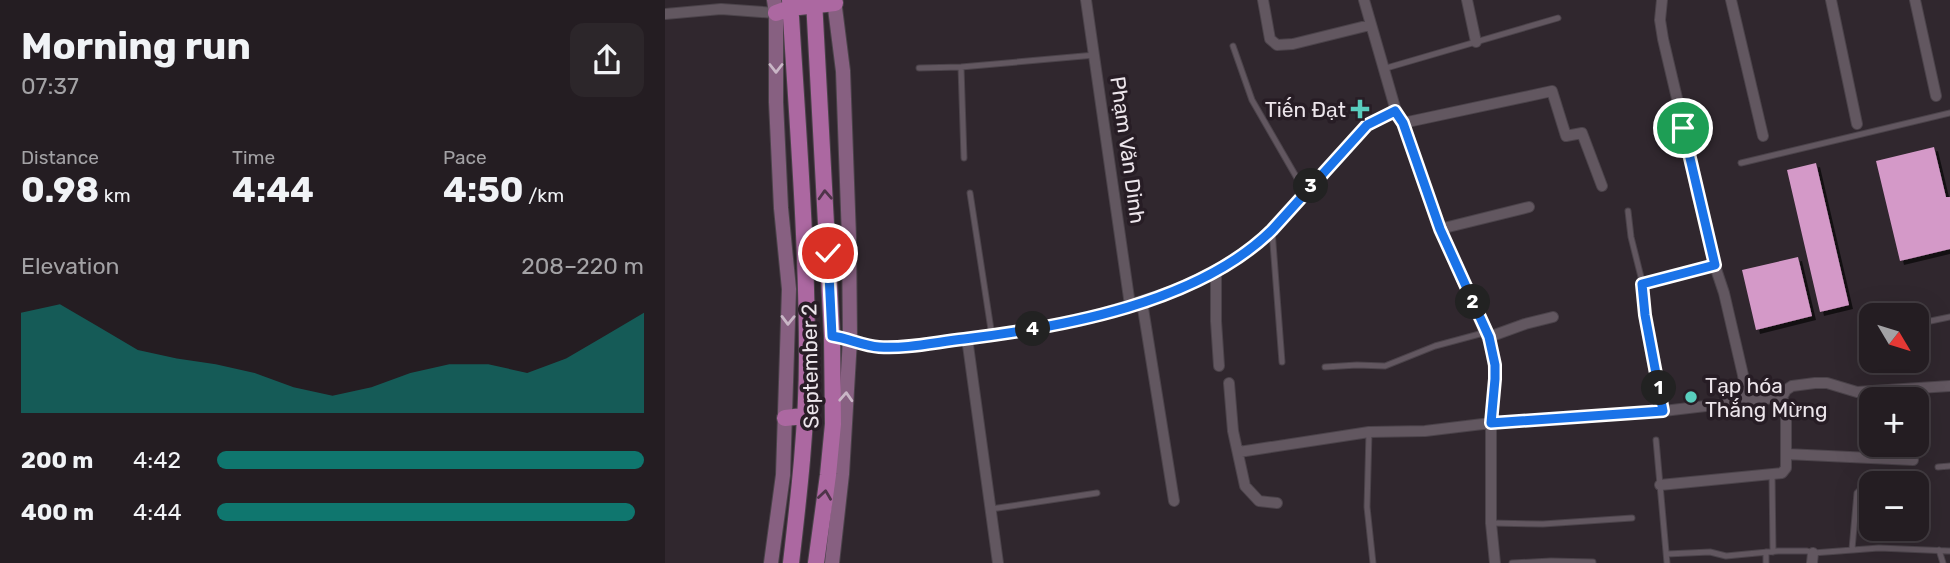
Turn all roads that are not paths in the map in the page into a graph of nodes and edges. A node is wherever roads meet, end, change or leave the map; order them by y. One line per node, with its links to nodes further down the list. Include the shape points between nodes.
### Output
1 (1086, 0): 17 (street, Phạm Văn Dinh)
2 (1263, 0): 14 (street, via 1270,39 1277,45)
3 (1364, 0): 14 (street)
4 (1467, 0): 15 (street)
5 (1662, 0): 36 (street, via 1660,20)
6 (1731, 0): 26 (street)
7 (1831, 0): 25 (street)
8 (1915, 0): 21 (street)
9 (835, 1): 10 (main road); 47 (main road, September 2, via 843,71)
10 (814, 2): 11 (main road); 44 (main road, September 2, one-way to 10)
11 (783, 5): 12 (street); 56 (main road, September 2, via 806,262); 57 (main road, September 2, one-way to 57, via 776,102 789,289)
12 (665, 14)
13 (1558, 18): 15 (lane)
14 (1370, 25): 20 (street)
15 (1476, 42): 20 (lane)
16 (1233, 47): 30 (lane, via 1252,100)
17 (1095, 55): 18 (lane); 39 (street, Phạm Văn Dinh)
18 (961, 66): 19 (lane); 27 (lane)
19 (919, 68)
20 (1383, 69): 22 (street)
21 (1937, 96)
22 (1395, 111): 24 (street); 30 (street, via 1367,125)
23 (1950, 113): 28 (lane)
24 (1403, 123): 29 (street, via 1552,91 1566,136 1583,133); 34 (street)
25 (1857, 124)
26 (1763, 136)
27 (964, 158)
28 (1741, 163)
29 (1602, 186)
30 (1305, 192): 35 (street)
31 (970, 193): 45 (lane)
32 (1529, 207): 34 (street)
33 (1628, 211): 38 (lane)
34 (1440, 229): 43 (street)
35 (1272, 230): 37 (street); 48 (lane)
36 (1715, 265): 38 (lane); 54 (street)
37 (1216, 271): 39 (street); 49 (street)
38 (1642, 284): 55 (lane)
39 (1136, 304): 45 (street, via 1083,320); 71 (street, Phạm Văn Dinh)
40 (1553, 317): 43 (street)
41 (1950, 317): 42 (lane)
42 (1929, 321)
43 (1488, 335): 50 (lane, via 1435,346 1385,366); 58 (street, via 1495,365)
44 (832, 336): 47 (street); 59 (main road, September 2)
45 (992, 336): 46 (street)
46 (967, 338): 47 (street, via 896,347 875,347); 73 (street)
47 (850, 339): 59 (main road, September 2, one-way to 47)
48 (1282, 362)
49 (1219, 366)
50 (1325, 367)
51 (1229, 383): 62 (street)
52 (1950, 386): 53 (street, via 1857,392 1815,383 1792,386)
53 (1782, 397): 54 (street); 63 (street)
54 (1747, 401): 55 (street)
55 (1663, 411): 58 (street)
56 (804, 416): 57 (main road); 85 (main road, September 2)
57 (785, 418): 84 (main road, September 2)
58 (1491, 423): 60 (street); 75 (street)
59 (839, 424): 86 (main road, September 2, one-way to 59); 87 (main road, September 2, via 842,474)
60 (1369, 432): 62 (street); 89 (lane, via 1367,507)
61 (1657, 440): 68 (lane)
62 (1238, 452): 72 (street, via 1251,494 1259,501)
63 (1786, 454): 64 (street); 67 (street, via 1786,468)
64 (1913, 460)
65 (1950, 466): 66 (lane)
66 (1938, 467)
67 (1772, 474): 68 (street); 79 (lane)
68 (1660, 485): 80 (lane)
69 (1859, 491): 76 (lane)
70 (1097, 493): 73 (lane)
71 (1174, 501)
72 (1277, 503)
73 (991, 509): 88 (street)
74 (1632, 518): 75 (lane)
75 (1491, 523): 90 (street)
76 (1852, 550): 77 (lane); 81 (lane)
77 (1939, 550): 78 (lane); 94 (lane)
78 (1950, 551)
79 (1770, 552): 80 (lane); 81 (lane, via 1807,551); 93 (lane)
80 (1667, 554): 92 (lane)
81 (1813, 558)
82 (1585, 562): 83 (lane); 91 (lane)
83 (1593, 562)
84 (771, 563)
85 (791, 563)
86 (815, 563)
87 (832, 563)
88 (998, 563)
89 (1373, 563)
90 (1495, 563)
91 (1512, 563)
92 (1667, 563)
93 (1766, 563)
94 (1943, 563)

